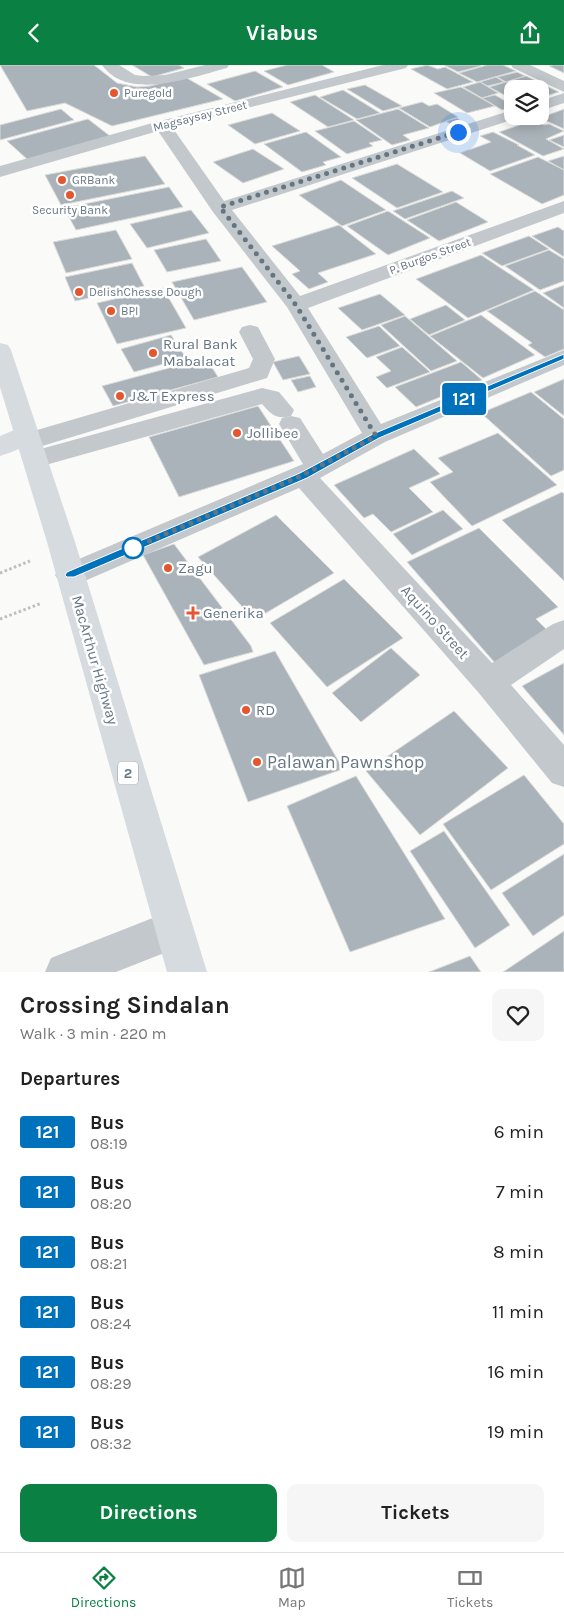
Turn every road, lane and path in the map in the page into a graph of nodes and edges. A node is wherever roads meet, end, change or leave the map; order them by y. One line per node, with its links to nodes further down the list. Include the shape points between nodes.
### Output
1 (109, 65): 2 (street, via 142,81)
2 (222, 65)
3 (401, 65): 9 (street, Magsaysay Street)
4 (518, 65): 5 (street)
5 (564, 87)
6 (564, 99): 7 (street)
7 (549, 103)
8 (504, 118): 11 (street)
9 (162, 125): 10 (street, Magsaysay Street); 11 (street)
10 (0, 171)
11 (220, 207): 13 (street)
12 (564, 207): 13 (street, P. Burgos Street)
13 (296, 305): 18 (street)
14 (250, 332): 17 (street, via 264,359 259,373)
15 (0, 350): 17 (main road, MacArthur Highway / 2)
16 (564, 357): 18 (street)
17 (22, 435): 19 (main road); 20 (street, Aquino Street, via 262,396 270,398 286,417); 21 (main road, MacArthur Highway / 2)
18 (376, 436): 20 (street)
19 (0, 447)
20 (311, 471): 21 (street); 24 (street, Aquino Street)
21 (73, 583): 22 (path); 26 (main road, MacArthur Highway / 2)
22 (0, 619)
23 (564, 633): 24 (street)
24 (489, 682): 25 (street, Aquino Street)
25 (564, 771)
26 (173, 930): 27 (street); 28 (main road, MacArthur Highway / 2)
27 (65, 972)
28 (187, 972)

